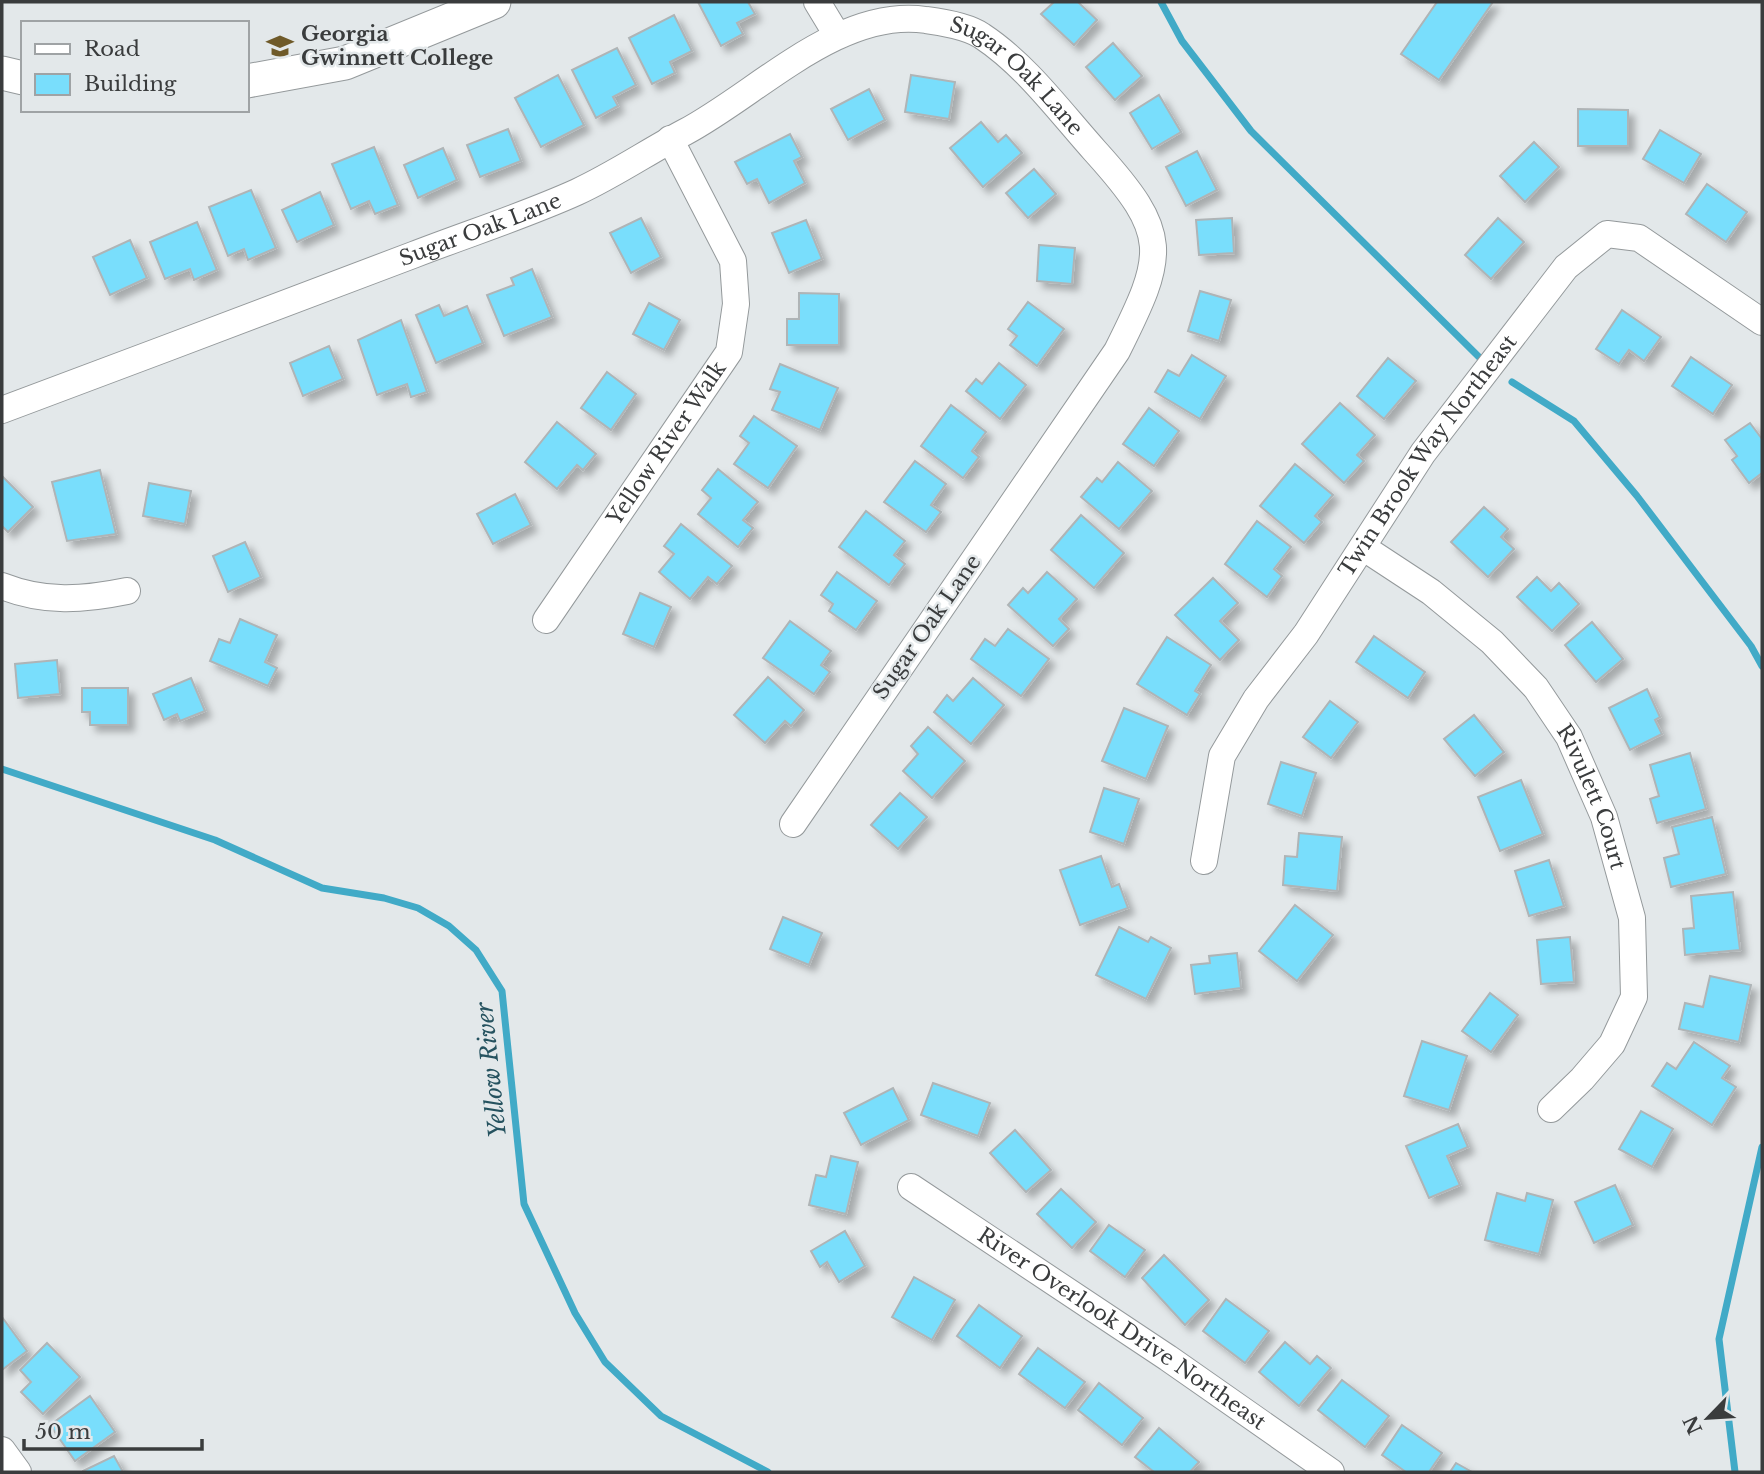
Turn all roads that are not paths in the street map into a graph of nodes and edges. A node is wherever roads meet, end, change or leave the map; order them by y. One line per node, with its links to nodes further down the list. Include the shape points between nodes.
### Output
1 (494, 2): 6 (street, via 345,63)
2 (817, 2): 3 (street)
3 (836, 36): 7 (street, Sugar Oak Lane); 14 (street, Sugar Oak Lane, via 887,21 925,19 980,34 1030,78 1128,187 1146,219 1153,266 1148,288 1117,351)
4 (2, 73): 5 (street)
5 (21, 78)
6 (248, 81)
7 (670, 139): 9 (street, Sugar Oak Lane, via 578,191); 13 (street, Yellow River Walk, via 733,261 736,304 729,352)
8 (1762, 322): 10 (street, Twin Brook Way Northeast, via 1639,238 1607,234 1557,278 1423,453)
9 (2, 410)
10 (1364, 548): 15 (street, Twin Brook Way Northeast, via 1307,634 1256,699 1222,757); 16 (street, Rivulett Court, via 1431,592 1492,642 1536,688 1569,737 1604,817 1632,918 1634,997 1612,1044)
11 (2, 586): 12 (street, via 53,600)
12 (128, 592)
13 (546, 620)
14 (793, 824)
15 (1204, 861)
16 (1551, 1109)
17 (911, 1187): 20 (street, River Overlook Drive Northeast)
18 (2, 1450): 19 (street)
19 (18, 1472)
20 (1331, 1472)

